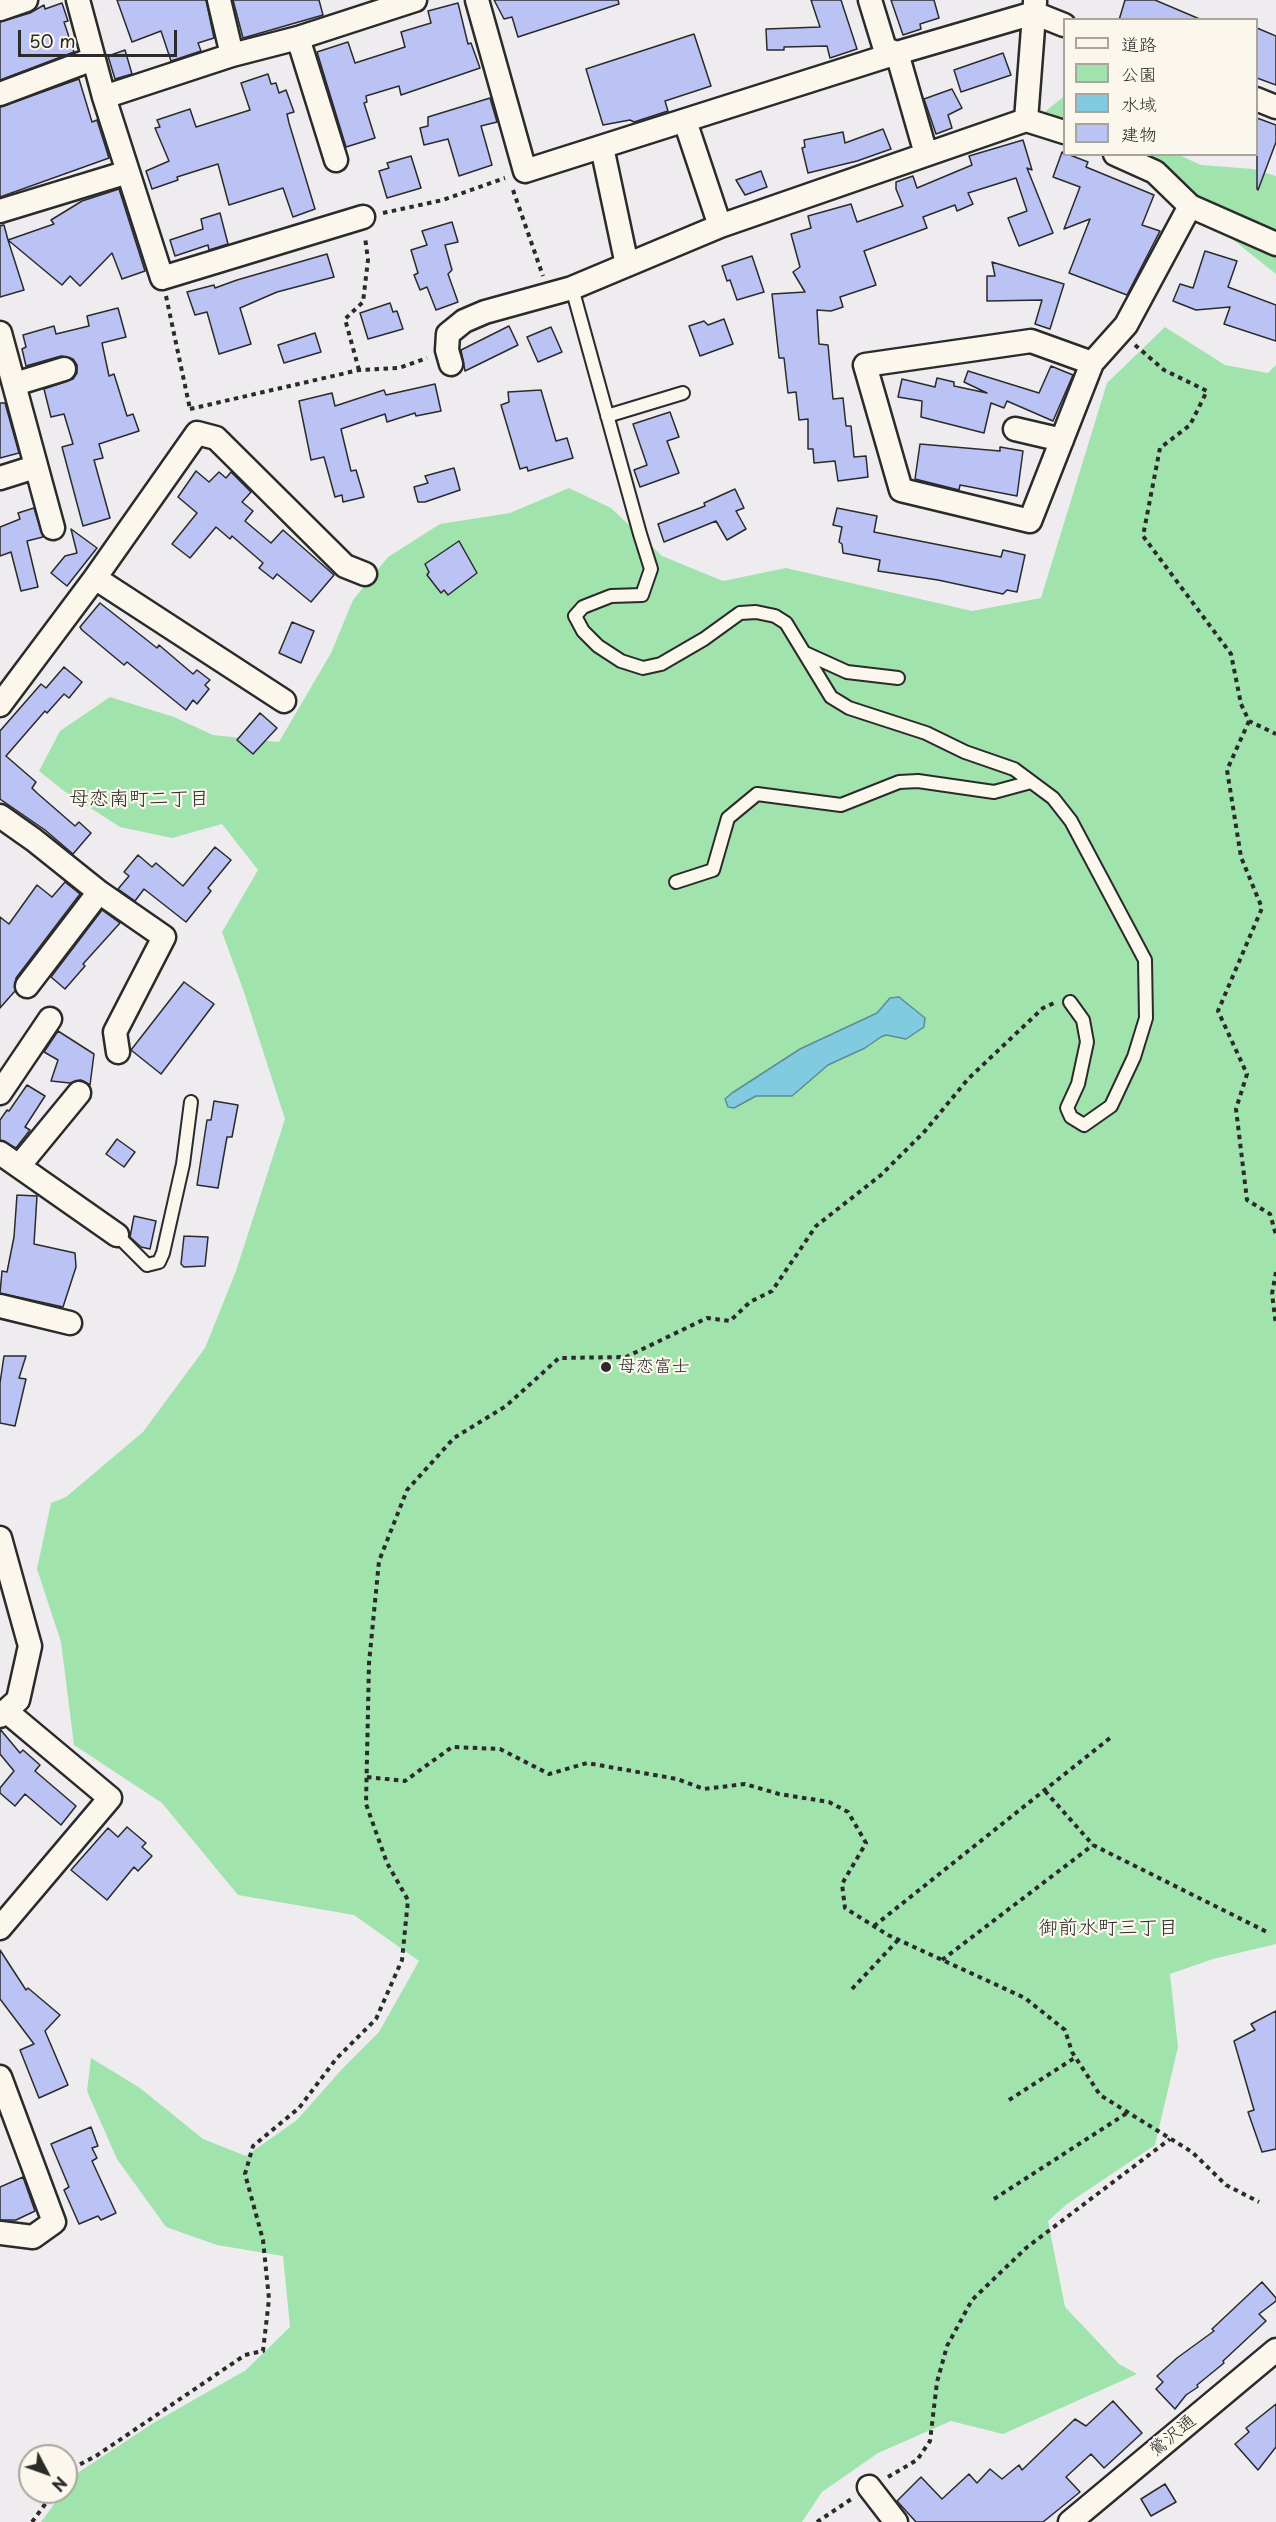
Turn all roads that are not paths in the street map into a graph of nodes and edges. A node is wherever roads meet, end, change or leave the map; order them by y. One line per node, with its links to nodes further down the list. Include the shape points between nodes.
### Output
1 (26, 0): 8 (street)
2 (78, 0): 13 (street)
3 (219, 0): 12 (street)
4 (415, 0): 10 (street)
5 (477, 0): 21 (street, via 517,174)
6 (870, 0): 11 (street, via 885,49)
7 (1035, 7): 9 (street); 11 (street); 18 (street)
8 (0, 9)
9 (1063, 24)
10 (298, 38): 12 (street); 24 (street)
11 (897, 53): 19 (street); 22 (street)
12 (232, 55): 15 (street)
13 (93, 59): 14 (street); 15 (street)
14 (0, 94)
15 (104, 97): 25 (street)
16 (1258, 99): 17 (street)
17 (1276, 107)
18 (1026, 120): 20 (street); 22 (street)
19 (685, 121): 21 (street); 29 (street)
20 (1063, 131)
21 (602, 147): 31 (street)
22 (926, 154): 29 (street)
23 (1119, 156): 26 (street, via 1155,172)
24 (336, 160)
25 (128, 172): 27 (street); 28 (street, via 162,278)
26 (1190, 206): 30 (street); 35 (street, via 1126,325)
27 (0, 211)
28 (363, 217)
29 (720, 226): 31 (street)
30 (1276, 244)
31 (627, 265): 32 (street)
32 (572, 288): 34 (street, via 464,321 448,334); 39 (lane)
33 (0, 333): 37 (street)
34 (449, 357)
35 (1092, 363): 41 (street); 41 (street, via 1031,341 865,365 901,490 1030,521)
36 (64, 369): 37 (street)
37 (15, 384): 42 (street)
38 (682, 393): 39 (lane)
39 (607, 416): 47 (lane, via 651,569 642,595 611,596 583,607 576,616 583,631 621,661 643,668 661,664 740,613 756,612 786,623)
40 (1015, 429): 41 (street)
41 (1062, 440)
42 (35, 467): 43 (street); 44 (street)
43 (0, 478)
44 (53, 528)
45 (365, 574): 46 (street, via 345,566 216,438 197,433)
46 (95, 578): 49 (street); 50 (street)
47 (804, 653): 48 (lane, via 847,672); 51 (lane, via 831,697 849,708 1000,763)
48 (898, 678)
49 (284, 701)
50 (0, 705)
51 (1031, 782): 53 (lane, via 994,792 899,782 841,805 757,794 728,818 713,870); 56 (lane, via 1053,798 1071,821 1145,960 1146,1018 1134,1057 1111,1106 1084,1125 1071,1117 1067,1108 1078,1084 1087,1042 1083,1020)
52 (0, 816): 54 (street)
53 (676, 882)
54 (99, 892): 55 (street); 58 (street, via 164,937 115,1032)
55 (27, 986)
56 (1070, 1002)
57 (50, 1019): 59 (street)
58 (118, 1052)
59 (0, 1093)
60 (79, 1093): 63 (street)
61 (191, 1102): 64 (lane, via 183,1164 159,1262 147,1265)
62 (0, 1153): 63 (street)
63 (19, 1166): 64 (street)
64 (117, 1235)
65 (0, 1305): 66 (street)
66 (70, 1323)
67 (0, 1538): 68 (street, via 30,1646 18,1700)
68 (3, 1714): 69 (street, via 110,1798)
69 (0, 1928)
70 (0, 2077): 71 (street, via 54,2222 33,2237)
71 (0, 2233)
72 (1276, 2350): 75 (street, 鶯沢通)
73 (869, 2487): 74 (street)
74 (896, 2522)
75 (1070, 2522)

